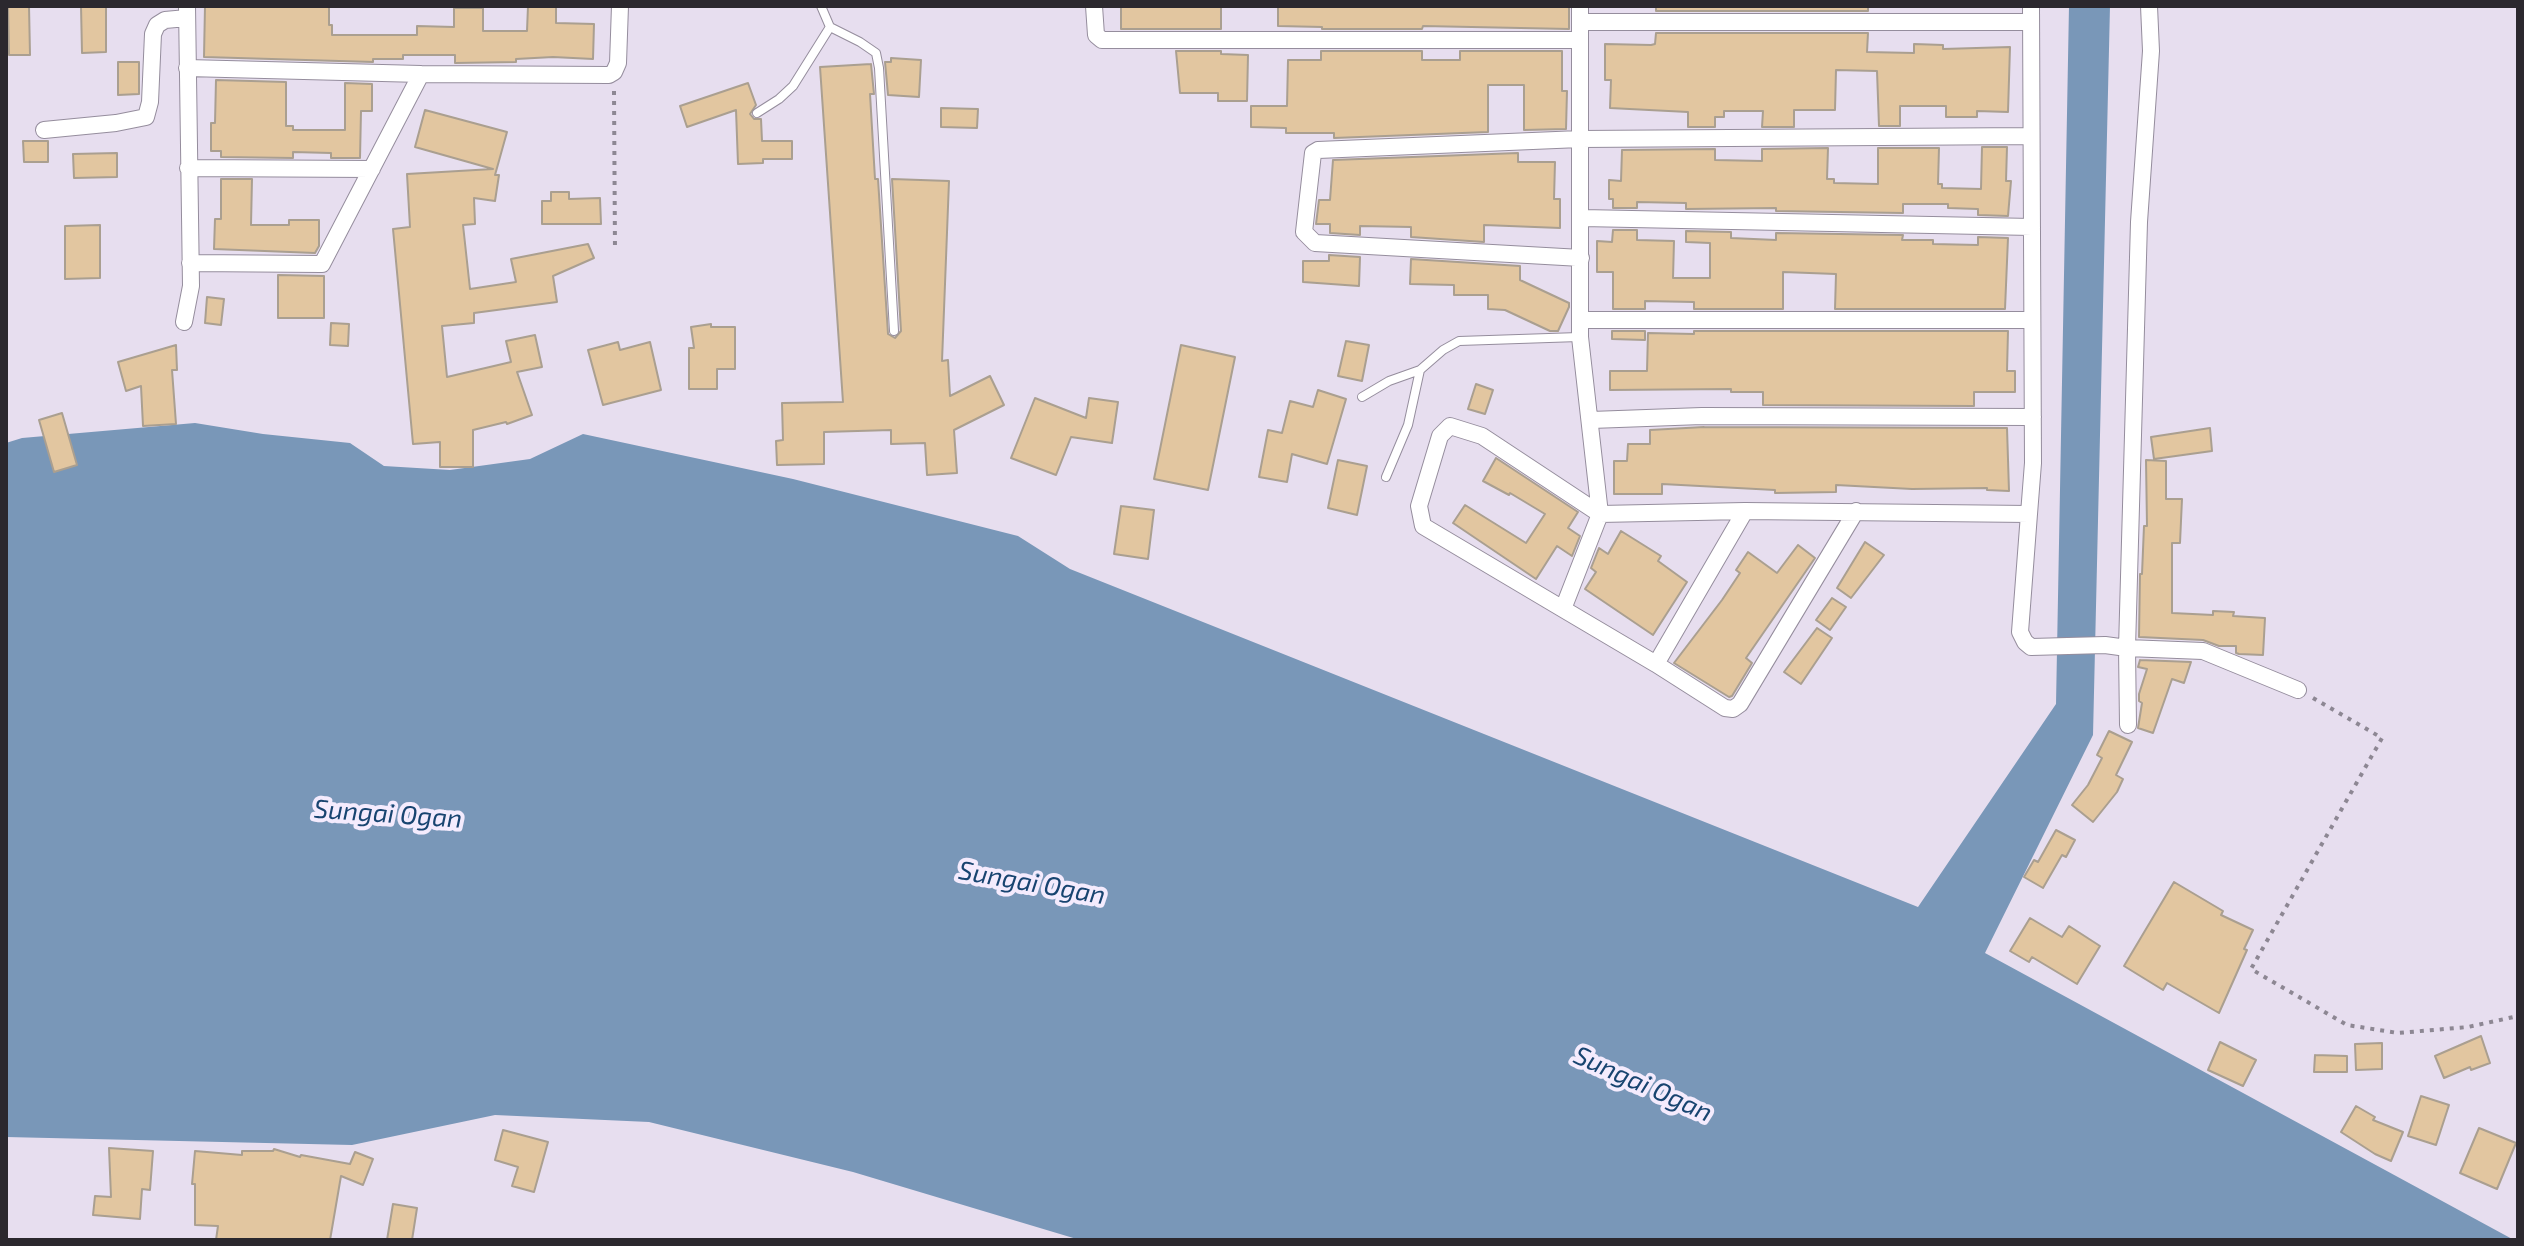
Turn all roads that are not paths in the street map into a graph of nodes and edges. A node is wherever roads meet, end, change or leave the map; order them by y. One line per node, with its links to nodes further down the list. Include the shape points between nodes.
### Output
1 (620, 6): 11 (street, via 618,63 614,72 602,77)
2 (821, 6): 8 (lane)
3 (1094, 6): 9 (street, via 1096,35 1102,40)
4 (2149, 6): 36 (street)
5 (187, 12): 10 (street); 13 (street, via 157,25 153,34 146,117)
6 (1580, 14): 7 (street); 9 (street)
7 (2031, 14): 14 (street)
8 (830, 27): 12 (lane, via 793,86); 25 (lane, via 876,53)
9 (1579, 40): 15 (street)
10 (187, 68): 11 (street); 16 (street)
11 (421, 74): 17 (street)
12 (757, 113)
13 (44, 130)
14 (2031, 136): 15 (street); 19 (street)
15 (1580, 139): 18 (street); 20 (street, via 1318,150 1313,153 1304,232 1315,243)
16 (188, 168): 17 (street); 21 (street)
17 (372, 169): 21 (street, via 322,264)
18 (1582, 218): 19 (street); 20 (street)
19 (2032, 227): 22 (street)
20 (1581, 258): 24 (street)
21 (190, 263): 23 (street)
22 (2032, 320): 24 (street); 28 (street)
23 (184, 322)
24 (1580, 329): 26 (lane, via 1459,341); 29 (street)
25 (894, 331)
26 (1420, 370): 27 (lane); 30 (lane, via 1408,425)
27 (1362, 397)
28 (2033, 417): 29 (street); 34 (street)
29 (1591, 420): 33 (street)
30 (1386, 477)
31 (1745, 511): 32 (street); 33 (street); 37 (street)
32 (1856, 511): 34 (street); 37 (street, via 1740,704 1725,708)
33 (1600, 514): 35 (street); 35 (street, via 1482,436 1450,426 1440,436 1419,506 1423,526)
34 (2029, 514): 36 (street, via 2020,632 2025,642 2031,647)
35 (1563, 609): 37 (street)
36 (2127, 648): 38 (street, via 2203,651); 39 (street)
37 (1656, 664)
38 (2298, 690)
39 (2128, 725)

